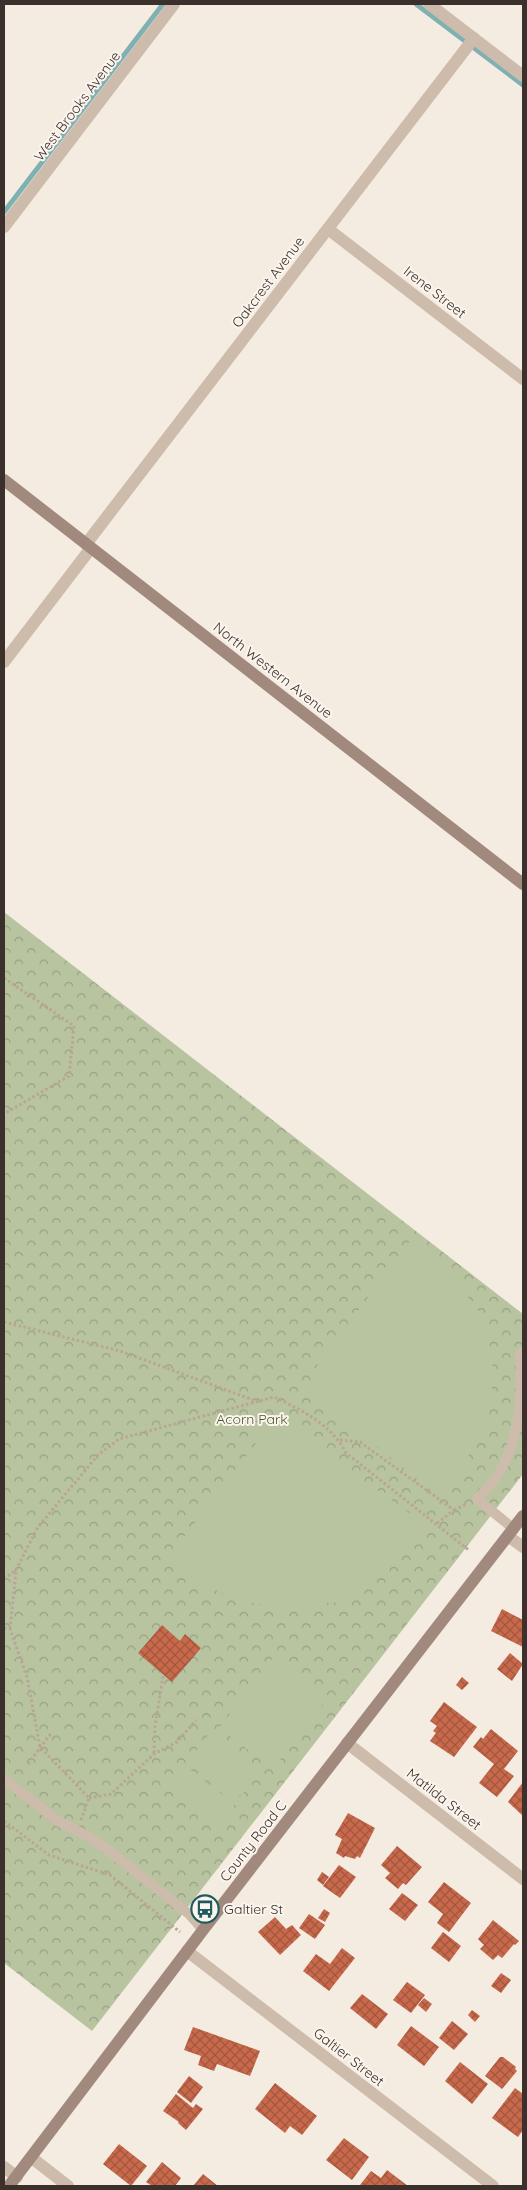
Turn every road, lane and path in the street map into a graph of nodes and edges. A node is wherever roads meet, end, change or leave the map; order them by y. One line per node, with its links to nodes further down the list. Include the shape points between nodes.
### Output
1 (174, 4): 5 (street, West Brooks Avenue)
2 (429, 4): 3 (street)
3 (474, 38): 4 (street); 6 (street, Oakcrest Avenue)
4 (523, 76)
5 (4, 227)
6 (328, 229): 7 (street, Irene Street); 9 (street, Oakcrest Avenue)
7 (523, 379)
8 (4, 480): 9 (main road, North Western Avenue)
9 (88, 546): 10 (street, Oakcrest Avenue); 11 (main road, North Western Avenue)
10 (4, 662)
11 (523, 884)
12 (4, 978): 13 (path, via 74,1026 69,1076)
13 (4, 1114)
14 (4, 1322): 16 (path, via 120,1351)
15 (523, 1353): 20 (lane, via 520,1353 522,1395 510,1447 498,1475 477,1499)
16 (257, 1401): 17 (path, via 274,1397 307,1412); 23 (path, via 119,1439 98,1455 38,1527)
17 (340, 1440): 19 (path, via 346,1453); 19 (path, via 360,1442 454,1510)
18 (523, 1516): 20 (main road, County Road C)
19 (436, 1524): 22 (path)
20 (511, 1532): 21 (street); 30 (main road, County Road C)
21 (523, 1547)
22 (470, 1550)
23 (16, 1570): 24 (path); 26 (path)
24 (4, 1578)
25 (4, 1628): 26 (path)
26 (10, 1629): 31 (path, via 28,1677)
27 (163, 1676): 32 (path)
28 (196, 1720): 32 (path, via 177,1742)
29 (52, 1732): 31 (path)
30 (347, 1743): 38 (street, Matilda Street); 39 (main road, County Road C)
31 (40, 1747): 33 (path); 35 (path)
32 (154, 1754): 35 (path, via 111,1794)
33 (28, 1764)
34 (4, 1779): 37 (lane)
35 (89, 1798): 37 (path)
36 (4, 1821): 40 (path, via 49,1855 110,1875)
37 (76, 1831): 39 (lane, via 108,1850 188,1914)
38 (523, 1878)
39 (203, 1930): 41 (main road, County Road C)
40 (180, 1932)
41 (187, 1951): 42 (main road, County Road C); 46 (street, Galtier Street)
42 (32, 2158): 44 (main road, County Road C); 45 (street)
43 (4, 2167): 44 (street)
44 (13, 2181)
45 (68, 2186)
46 (494, 2186)

